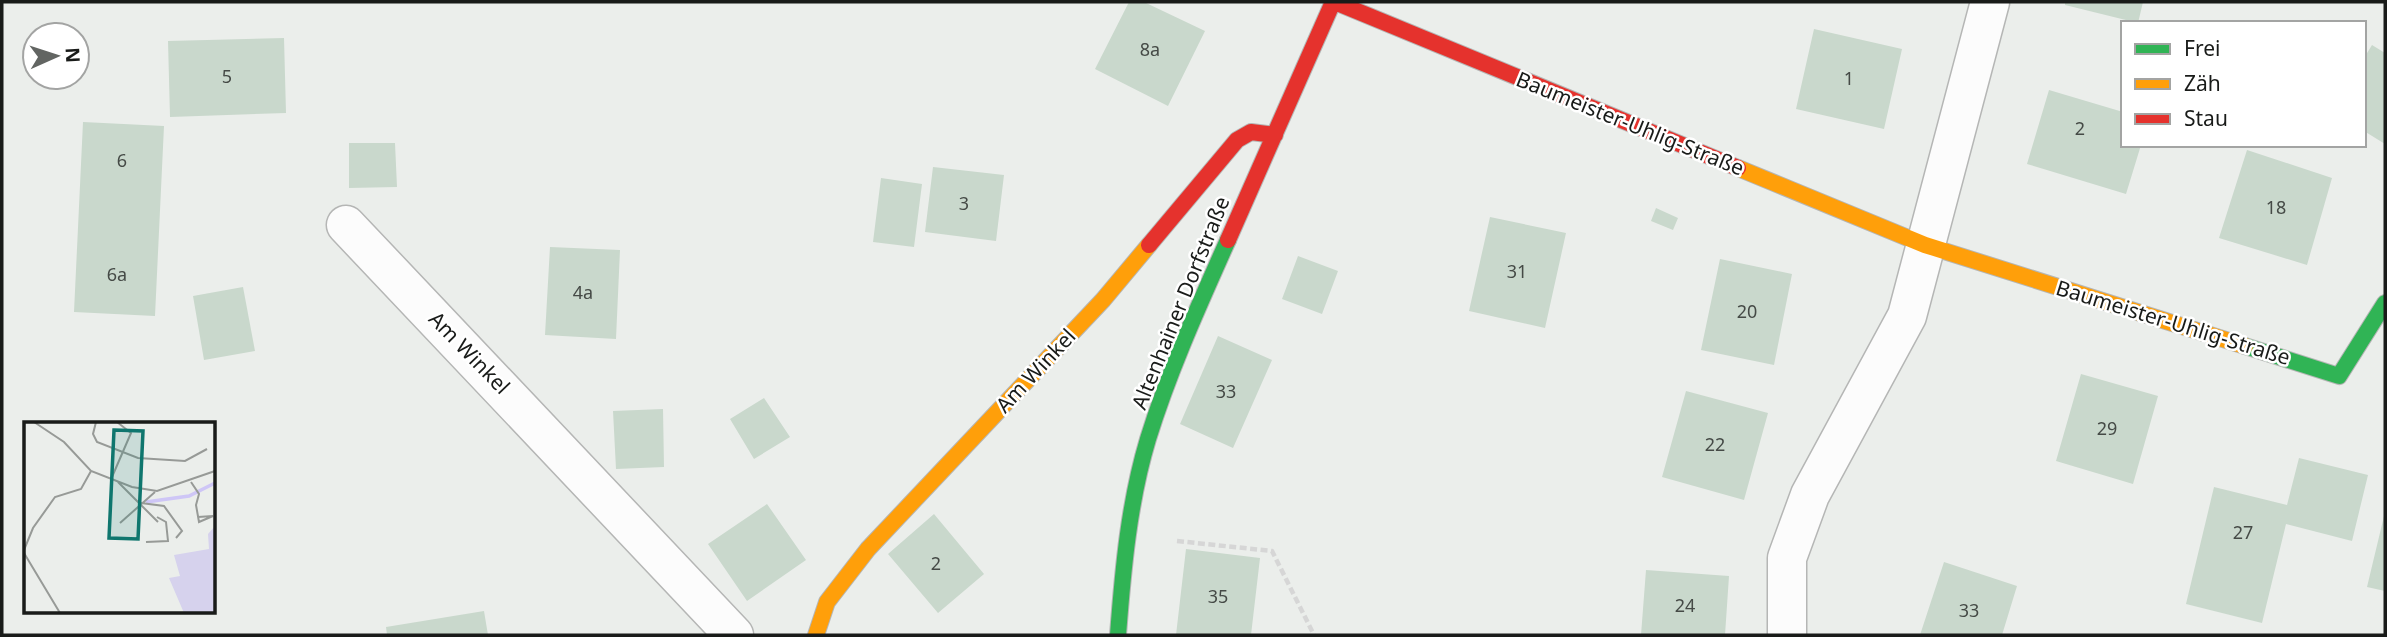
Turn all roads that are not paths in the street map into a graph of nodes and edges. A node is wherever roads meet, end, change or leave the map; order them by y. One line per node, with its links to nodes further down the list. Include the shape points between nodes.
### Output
1 (1334, 2): 3 (street, Altenhainer Dorfstraße); 5 (street, Baumeister-Uhlig-Straße)
2 (1990, 2): 5 (street)
3 (1275, 135): 8 (street, Am Winkel, via 1251,132 1237,140 1103,300 868,549 827,602); 9 (street, Altenhainer Dorfstraße, via 1189,328 1152,428 1127,535)
4 (346, 225): 7 (street, Am Winkel)
5 (1925, 245): 6 (street, Baumeister-Uhlig-Straße, via 2339,376); 10 (street, via 1907,316 1810,495 1787,558)
6 (2385, 303)
7 (734, 635)
8 (816, 635)
9 (1118, 635)
10 (1787, 635)

